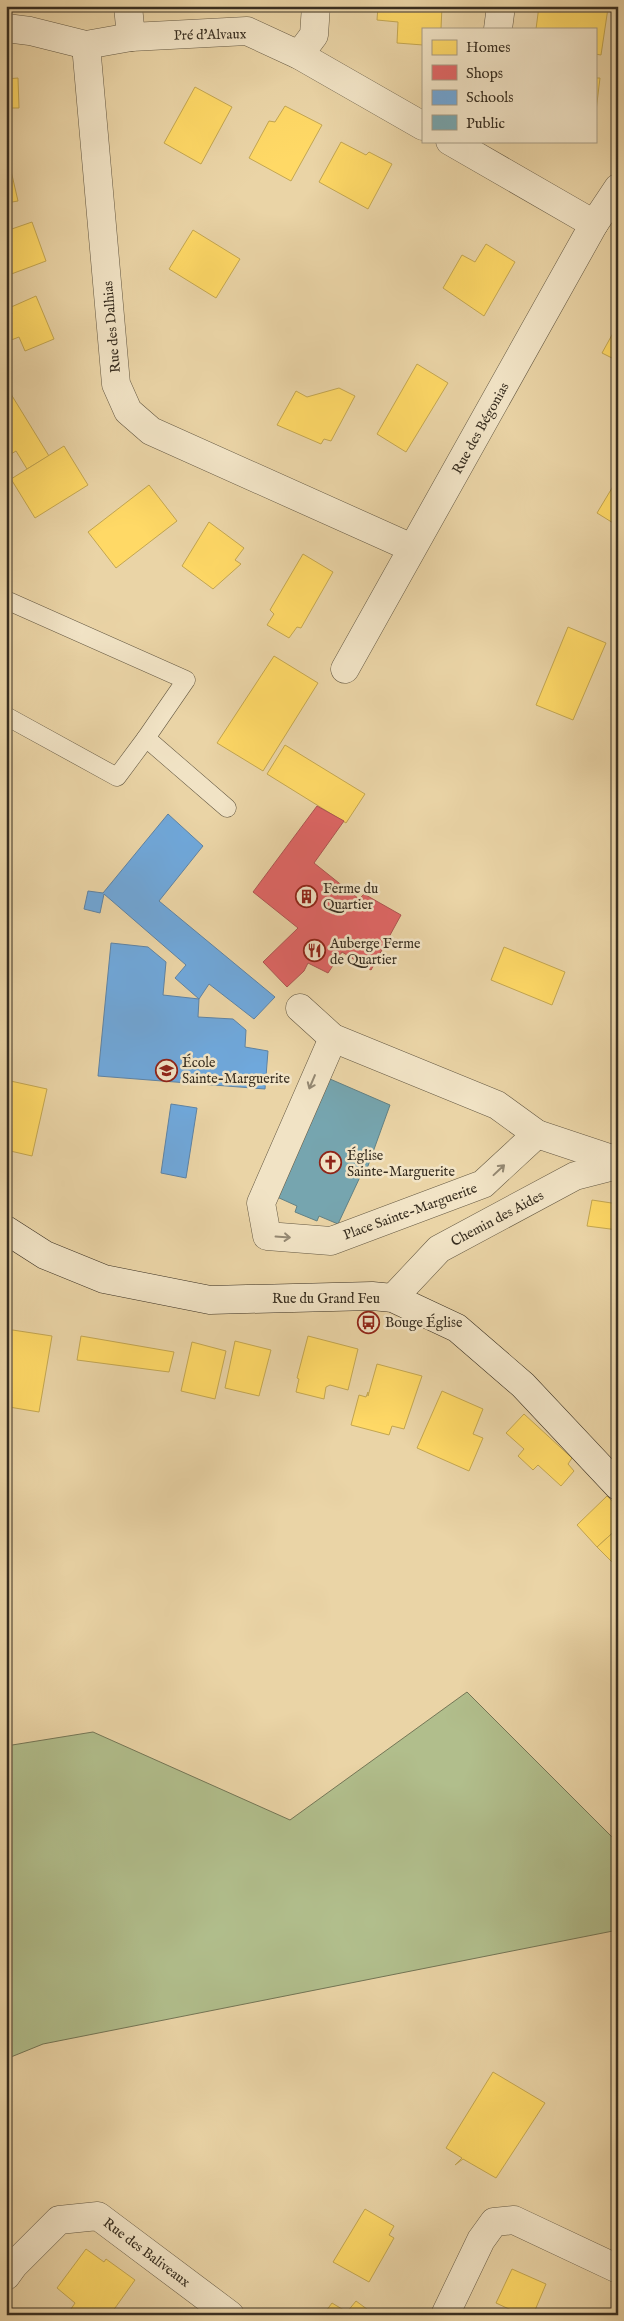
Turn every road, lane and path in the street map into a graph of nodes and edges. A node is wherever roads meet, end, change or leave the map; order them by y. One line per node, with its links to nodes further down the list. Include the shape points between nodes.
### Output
1 (128, 6): 6 (street)
2 (316, 6): 8 (street, via 314,35)
3 (501, 6): 5 (street)
4 (6, 28): 7 (street, Pré d'Alvaux)
5 (498, 28)
6 (131, 37): 7 (street, Pré d'Alvaux); 8 (street, Pré d'Alvaux, via 247,31)
7 (86, 45): 13 (street, Rue des Dalhias, via 116,384 128,411 151,431)
8 (299, 55): 9 (street, Pré d'Alvaux)
9 (422, 125)
10 (452, 142): 12 (street)
11 (618, 188): 12 (street, Rue des Bégonias)
12 (594, 224): 13 (street, Rue des Bégonias)
13 (412, 548): 15 (street, Rue des Bégonias)
14 (6, 600): 17 (lane, via 186,680)
15 (344, 669)
16 (6, 716): 17 (lane, via 117,776)
17 (146, 738): 18 (lane)
18 (227, 808)
19 (300, 1008): 20 (street)
20 (333, 1038): 21 (street, via 497,1105); 21 (street, Place Sainte-Marguerite, one-way to 21, via 261,1204 267,1236 331,1241 483,1184)
21 (537, 1134): 22 (street)
22 (618, 1161)
23 (618, 1165): 25 (street, Chemin des Aides, via 575,1176 439,1248)
24 (6, 1230): 25 (street, Rue du Grand Feu, via 46,1255 104,1279 210,1300)
25 (393, 1298): 26 (street, Rue du Grand Feu, via 457,1328 523,1385)
26 (618, 1486)
27 (9, 2267): 29 (street, Rue des Baliveaux, via 59,2220 98,2216)
28 (618, 2269): 30 (street, via 514,2220 494,2222 481,2240)
29 (230, 2315)
30 (445, 2315)

